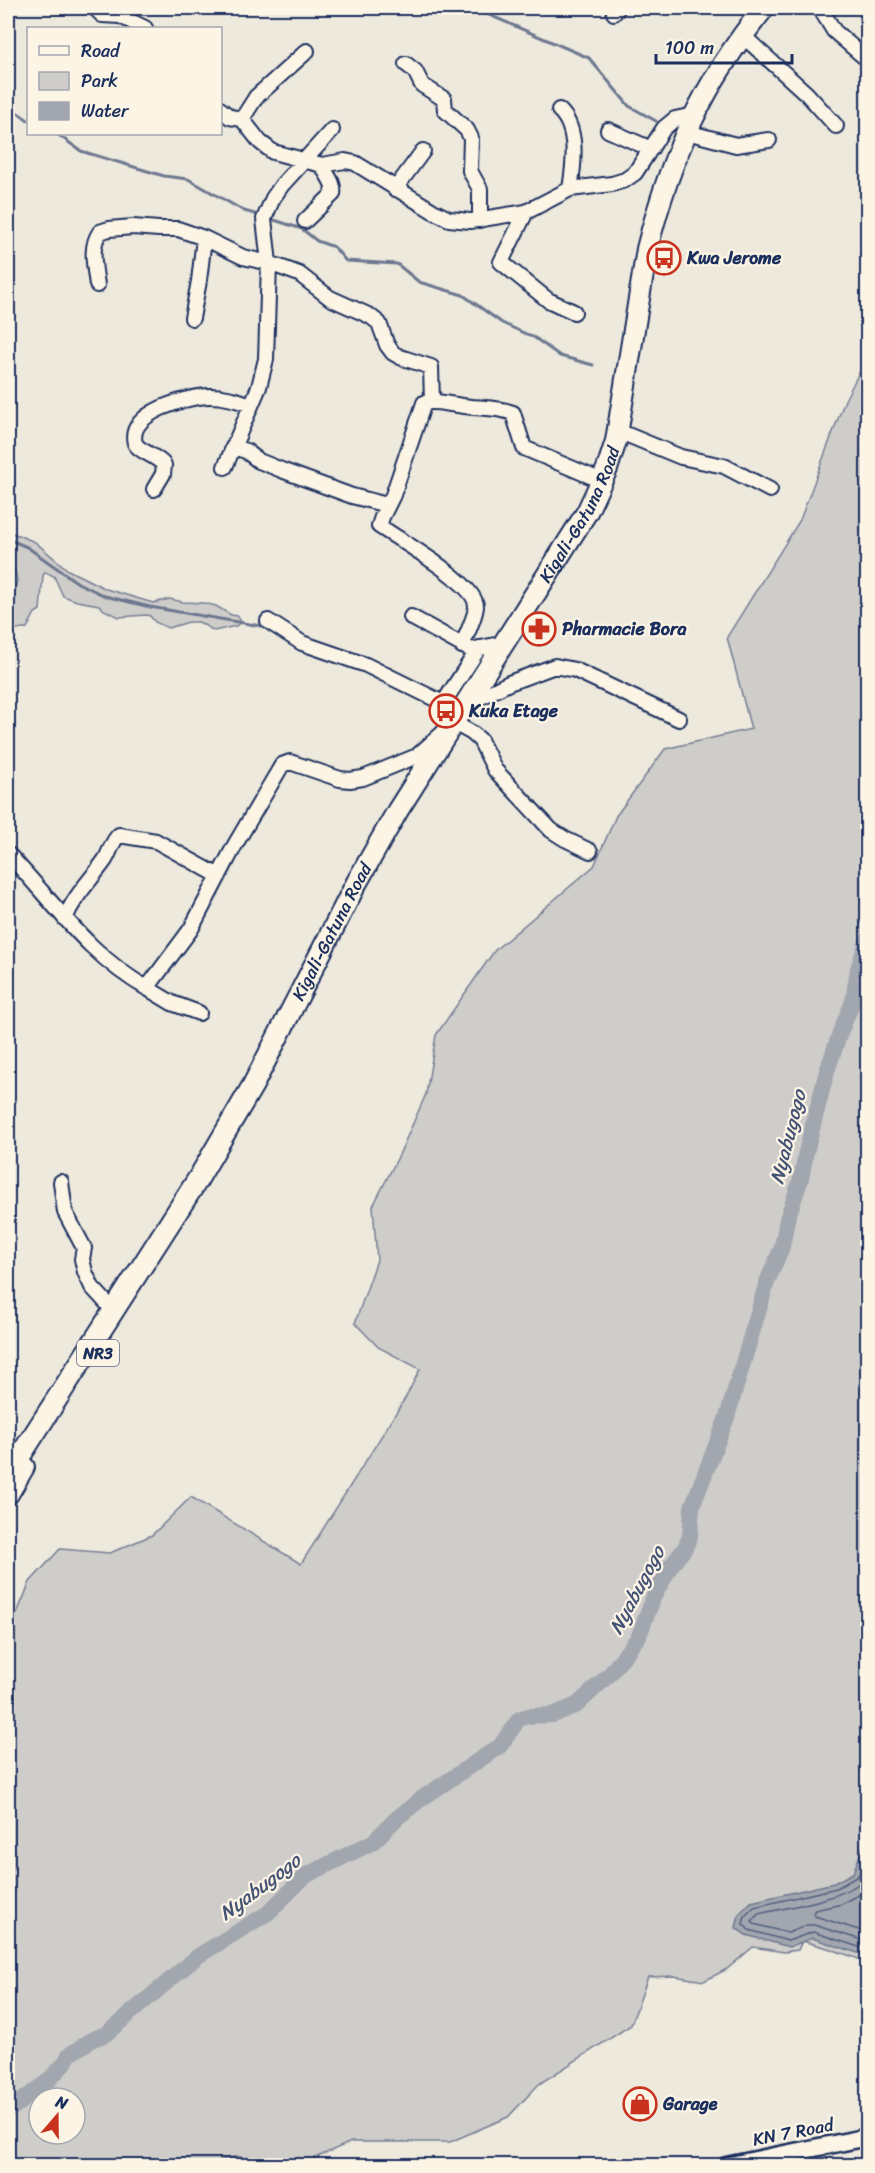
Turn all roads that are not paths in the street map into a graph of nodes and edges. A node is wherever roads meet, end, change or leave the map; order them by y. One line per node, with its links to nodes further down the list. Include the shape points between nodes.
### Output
1 (95, 8): 4 (street, via 102,15 129,19)
2 (764, 8): 5 (highway, Kigali-Gatuna Road / NR3)
3 (820, 8): 7 (street, via 834,31)
4 (143, 27)
5 (742, 35): 12 (highway, Kigali-Gatuna Road / NR3); 13 (street)
6 (306, 51): 11 (street, via 256,97)
7 (863, 56)
8 (406, 64): 24 (street, via 422,85 441,95 445,110 468,129 470,171 480,189)
9 (559, 110): 22 (street, via 570,126 576,157)
10 (222, 111): 11 (street)
11 (242, 119): 19 (street, via 273,152)
12 (690, 123): 16 (street, via 736,144); 17 (street, via 675,119); 33 (highway, Kigali-Gatuna Road / NR3, via 648,249)
13 (836, 126)
14 (332, 130): 19 (street)
15 (608, 130): 17 (street)
16 (769, 140)
17 (651, 149): 22 (street, via 635,173 625,180)
18 (423, 151): 21 (street)
19 (305, 160): 20 (street); 27 (street, via 282,185 264,219)
20 (322, 165): 21 (street, via 356,163); 25 (street, via 334,188 333,194)
21 (395, 189): 24 (street, via 449,219)
22 (570, 189): 23 (street)
23 (526, 212): 24 (street); 29 (street, via 501,262 548,300)
24 (480, 220)
25 (305, 221)
26 (204, 238): 27 (street, via 243,257); 28 (street, via 178,229 147,227 100,232 94,243); 30 (street)
27 (269, 263): 31 (street, via 299,274 330,298 370,316 379,323 393,353 431,367); 32 (street, via 266,359)
28 (97, 285)
29 (574, 312)
30 (192, 318)
31 (432, 401): 36 (street, via 513,413 524,448); 39 (street, via 424,403)
32 (251, 405): 34 (street); 37 (street, via 234,399 197,397 144,418 135,434 135,443 164,465)
33 (618, 431): 36 (highway, Kigali-Gatuna Road / NR3); 38 (street, via 672,454 724,466)
34 (233, 447): 35 (street); 39 (street, via 284,471)
35 (225, 467)
36 (602, 481): 42 (highway, Kigali-Gatuna Road / NR3, via 587,512)
37 (154, 489)
38 (770, 490)
39 (387, 506): 43 (street, via 379,526 441,566 475,602)
40 (411, 617): 43 (street)
41 (268, 621): 44 (street, via 302,643 350,659 441,702)
42 (505, 643): 44 (street); 45 (highway, Kigali-Gatuna Road / NR3)
43 (462, 646): 44 (street)
44 (479, 648)
45 (465, 705): 46 (street, via 519,678 555,666 575,670); 47 (highway, Kigali-Gatuna Road / NR3)
46 (679, 719)
47 (454, 723): 48 (street, via 480,740 495,770 551,830); 50 (street, via 417,756 363,778 340,779 285,762); 55 (highway, Kigali-Gatuna Road / NR3, via 363,871 253,1085)
48 (590, 851)
49 (8, 854): 51 (street)
50 (219, 876): 51 (street, via 156,841 119,836); 52 (street, via 191,929)
51 (65, 920): 52 (street, via 110,963)
52 (147, 988): 53 (street)
53 (199, 1013)
54 (61, 1182): 56 (street, via 65,1212 84,1248 85,1272 92,1287)
55 (180, 1208): 56 (highway, Kigali-Gatuna Road / NR3); 58 (highway, Kigali-Gatuna Road / NR3, via 149,1268)
56 (114, 1311): 57 (highway, Kigali-Gatuna Road / NR3)
57 (8, 1475)
58 (8, 1494)
59 (867, 2137): 60 (main road, KN 7 Road)
60 (726, 2166)

